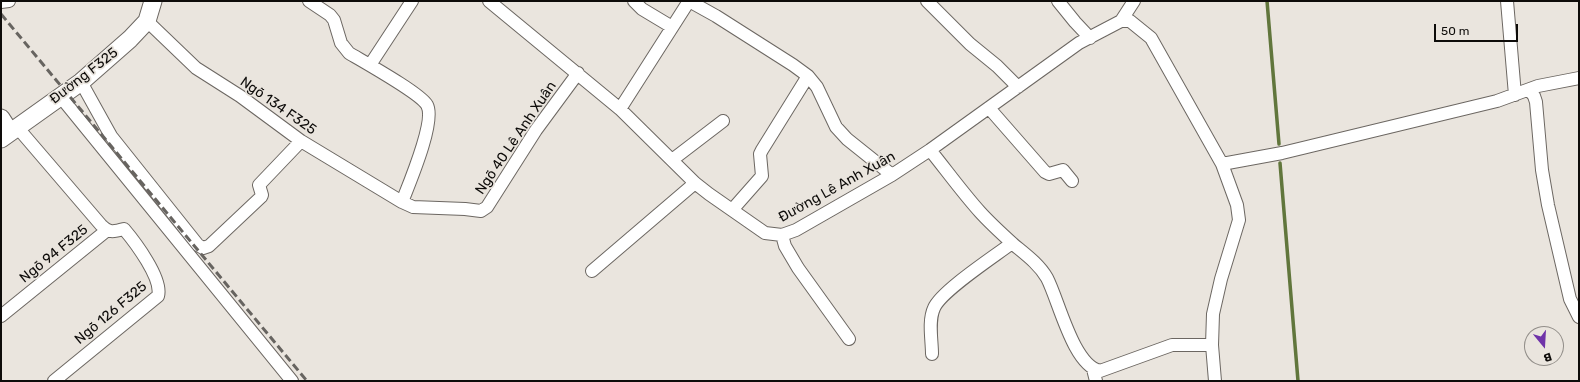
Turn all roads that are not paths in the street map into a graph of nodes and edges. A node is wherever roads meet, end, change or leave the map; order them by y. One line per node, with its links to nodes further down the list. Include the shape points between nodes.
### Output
1 (9, 1): 11 (street)
2 (154, 1): 13 (main road, Đường F325)
3 (309, 1): 17 (street, via 334,20 341,43 349,52)
4 (412, 1): 17 (street)
5 (489, 1): 18 (street, Đường Lê Anh Xuân)
6 (634, 1): 15 (street, via 642,9)
7 (689, 1): 15 (street); 19 (street)
8 (1058, 1): 16 (street)
9 (1134, 1): 14 (street)
10 (1507, 1): 24 (street)
11 (1, 2)
12 (935, 3): 22 (street, via 970,44)
13 (147, 21): 21 (main road, Đường F325); 30 (street, Ngõ 134 F325, via 196,68 240,96)
14 (1121, 21): 16 (street, Đường Lê Anh Xuân); 33 (street, via 1130,22 1151,38)
15 (672, 27): 27 (street)
16 (1090, 38): 22 (street, Đường Lê Anh Xuân)
17 (370, 65): 37 (street, via 414,94 428,107 429,120 418,161)
18 (578, 73): 27 (street, Đường Lê Anh Xuân); 37 (street, Ngõ 40 Lê Anh Xuân, via 536,130 487,207 481,211 413,207)
19 (808, 76): 34 (street, via 817,87 836,127); 38 (street, via 760,154 762,176)
20 (1579, 78): 23 (street)
21 (81, 82): 25 (main road, Đường F325); 30 (street, via 111,136 203,248 209,246 261,197 259,185)
22 (1018, 86): 26 (street, Đường Lê Anh Xuân)
23 (1529, 90): 24 (street); 44 (street, via 1536,102 1548,205 1570,299)
24 (1515, 95): 33 (street, via 1282,153)
25 (60, 96): 29 (main road, Đường F325); 50 (street)
26 (989, 108): 31 (street, Đường Lê Anh Xuân); 35 (street, via 1045,172 1049,174 1063,170)
27 (620, 109): 32 (street, Đường Lê Anh Xuân)
28 (723, 120): 32 (street)
29 (7, 129): 39 (street)
30 (301, 141): 37 (street, Ngõ 134 F325)
31 (930, 150): 34 (street, Đường Lê Anh Xuân); 41 (street, via 980,212)
32 (672, 160): 36 (street, Đường Lê Anh Xuân)
33 (1222, 164): 46 (street, via 1237,205 1239,220 1213,314)
34 (892, 175): 40 (street, Đường Lê Anh Xuân, via 796,230)
35 (1072, 181)
36 (695, 183): 38 (street, Đường Lê Anh Xuân); 42 (street)
37 (402, 202)
38 (732, 210): 40 (street, Đường Lê Anh Xuân, via 765,233)
39 (106, 231): 43 (street, Ngõ 94 F325); 49 (street, Ngõ 126 F325, via 124,229 135,242 158,282 160,291 158,296)
40 (782, 235): 45 (street, via 785,246 798,268)
41 (1012, 243): 47 (street, via 938,301 933,308 931,324); 48 (street, via 1047,278 1072,339)
42 (592, 271)
43 (1, 316)
44 (1579, 317)
45 (849, 339)
46 (1212, 345): 48 (street, via 1172,345); 51 (street)
47 (932, 354)
48 (1095, 375)
49 (54, 381)
50 (292, 381)
51 (1215, 381)

